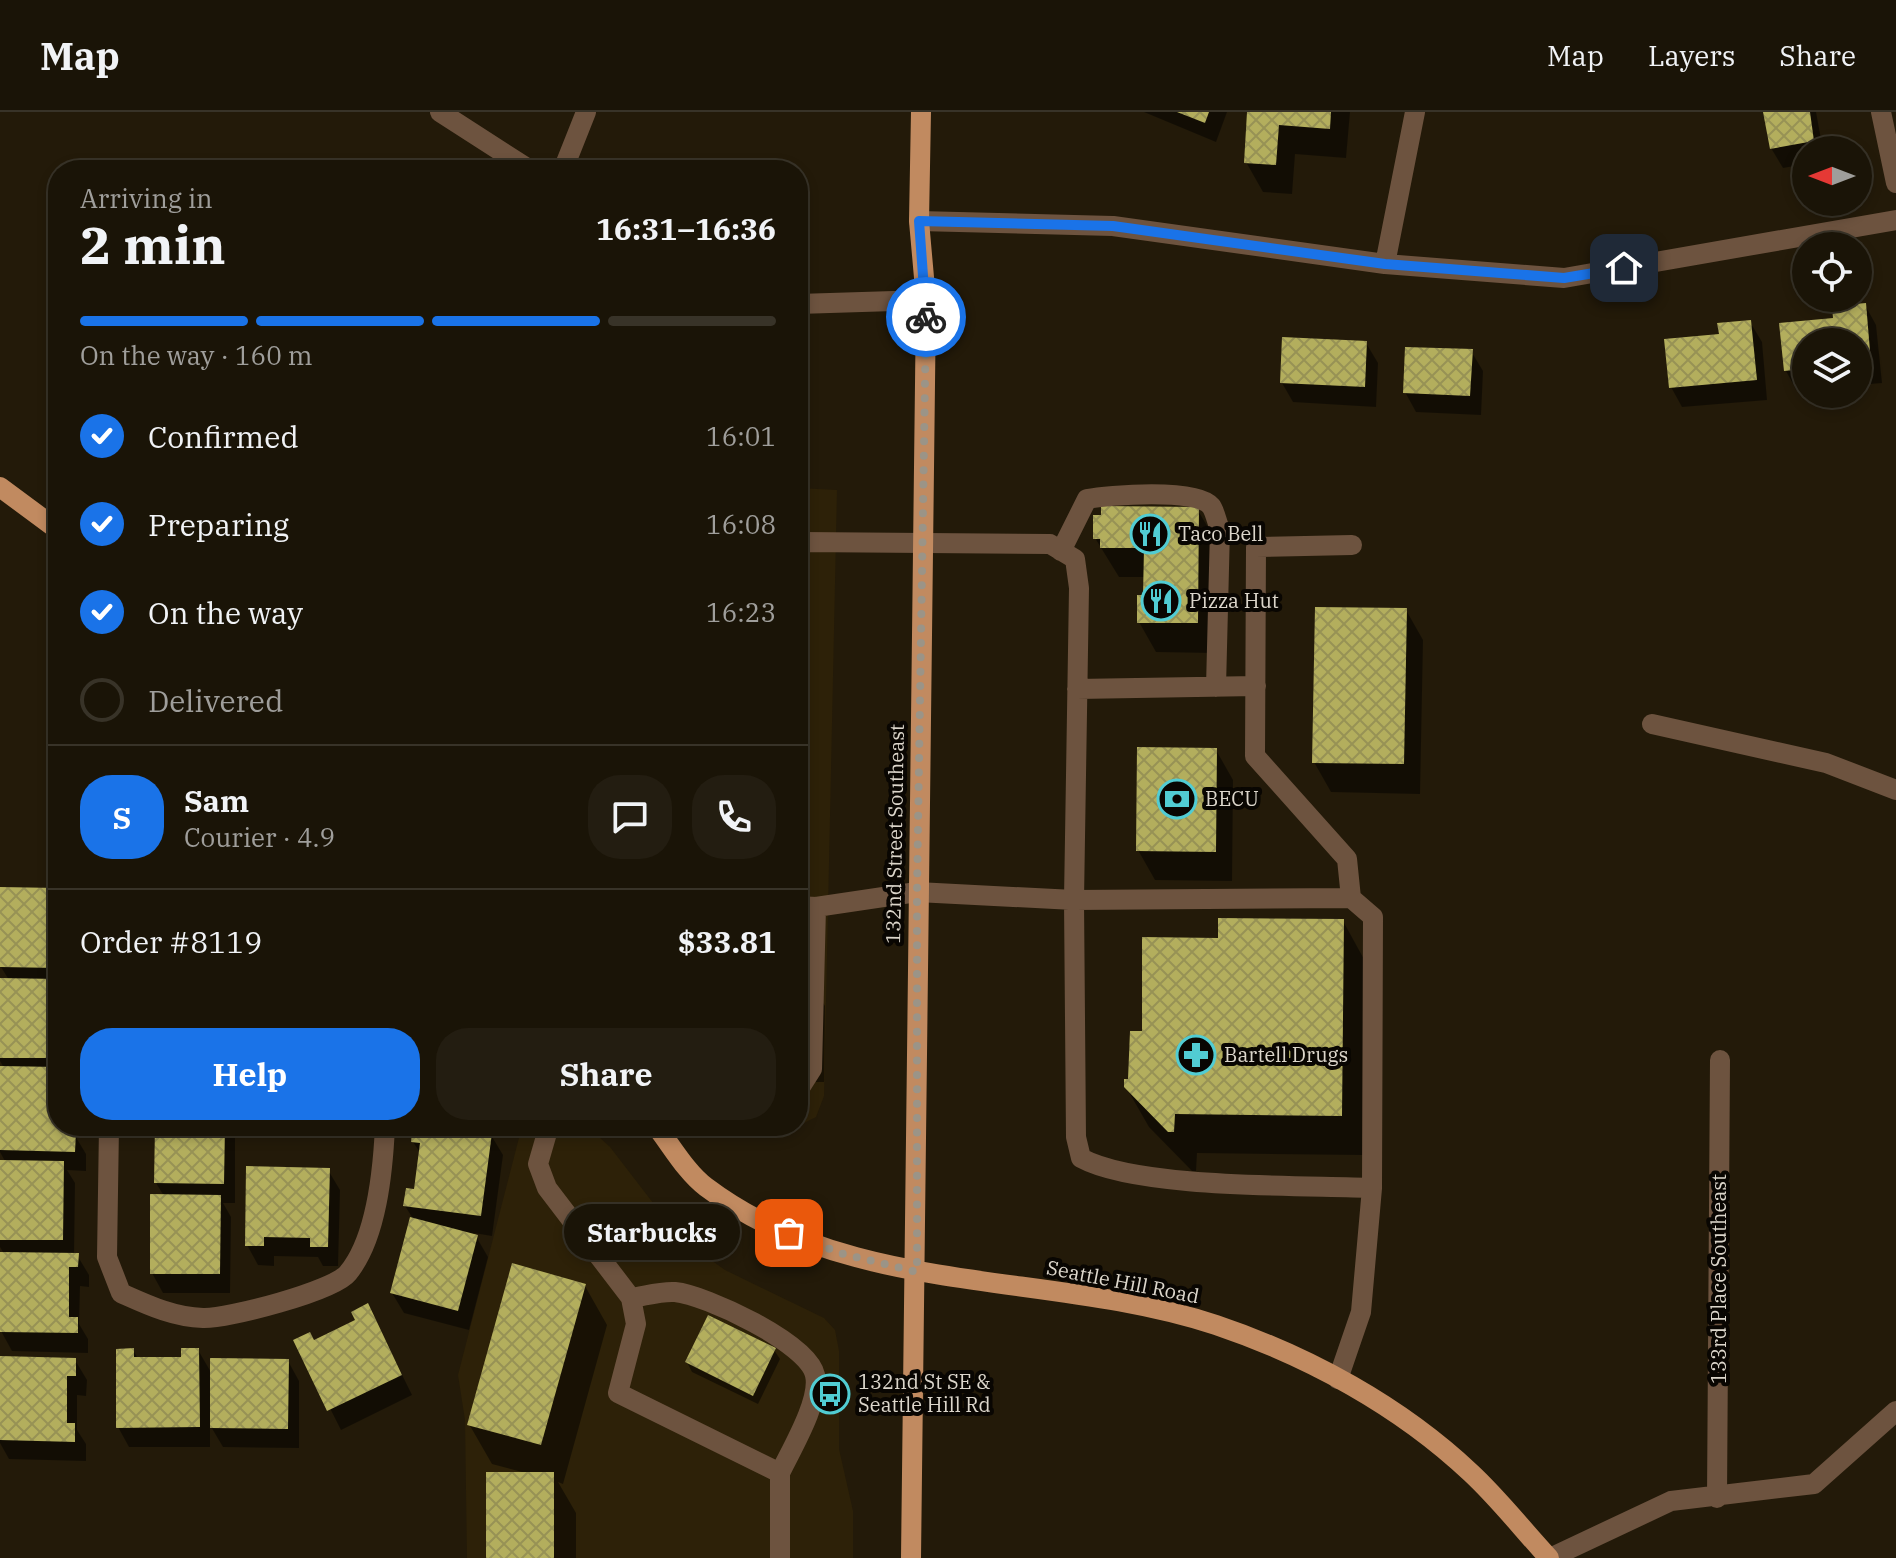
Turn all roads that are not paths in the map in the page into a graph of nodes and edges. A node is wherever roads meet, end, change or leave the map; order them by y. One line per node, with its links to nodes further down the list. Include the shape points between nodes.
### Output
1 (440, 112): 6 (street)
2 (586, 112): 7 (street)
3 (921, 112): 10 (main road, 132nd Street Southeast)
4 (1415, 112): 11 (street)
5 (1881, 112): 8 (street)
6 (514, 160)
7 (567, 160)
8 (1896, 183)
9 (1896, 220): 11 (street, via 1564,278)
10 (919, 221): 11 (street, via 1113,226); 12 (main road, 132nd Street Southeast)
11 (1385, 264)
12 (926, 300): 13 (street); 17 (main road, 132nd Street Southeast)
13 (808, 304)
14 (0, 487): 15 (main road)
15 (48, 523)
16 (808, 542): 17 (street)
17 (924, 543): 19 (street, via 1050,544); 25 (main road, 132nd Street Southeast)
18 (1352, 545): 20 (street, via 1256,547)
19 (1061, 551): 21 (street, via 1087,499 1198,497 1211,505 1220,529); 22 (street, via 1075,559 1079,588)
20 (1256, 686): 21 (street); 26 (street, via 1255,756 1347,859)
21 (1216, 687): 22 (street)
22 (1077, 689): 27 (street)
23 (1652, 724): 24 (street, via 1826,763)
24 (1896, 790)
25 (917, 892): 27 (street); 28 (street); 37 (main road, 132nd Street Southeast)
26 (1351, 898): 27 (street); 36 (street, via 1373,917)
27 (1074, 900): 36 (street, via 1076,1137 1081,1158 1099,1168 1168,1178)
28 (808, 906)
29 (808, 939): 31 (street)
30 (1720, 1060): 42 (street, 133rd Place Southeast)
31 (808, 1075)
32 (109, 1136): 33 (street, via 107,1257 121,1293 162,1312 205,1318 321,1291 347,1276 363,1251 383,1171)
33 (385, 1136)
34 (546, 1136): 38 (street, via 538,1164 547,1188)
35 (664, 1136): 37 (main road, Seattle Hill Road, via 703,1185 764,1223 840,1253)
36 (1372, 1188): 39 (street, via 1361,1312)
37 (917, 1272): 39 (main road, Seattle Hill Road, via 1098,1297 1213,1324); 44 (main road, 132nd Street Southeast)
38 (631, 1298): 41 (street, via 636,1324 618,1393); 41 (street, via 673,1292 702,1298 804,1354 815,1373 816,1391)
39 (1338, 1379): 45 (main road, Seattle Hill Road, via 1405,1420 1471,1473)
40 (1896, 1411): 42 (street, via 1814,1484)
41 (780, 1473): 43 (street)
42 (1717, 1498): 45 (street, via 1671,1501)
43 (780, 1558)
44 (911, 1558)
45 (1550, 1558)

